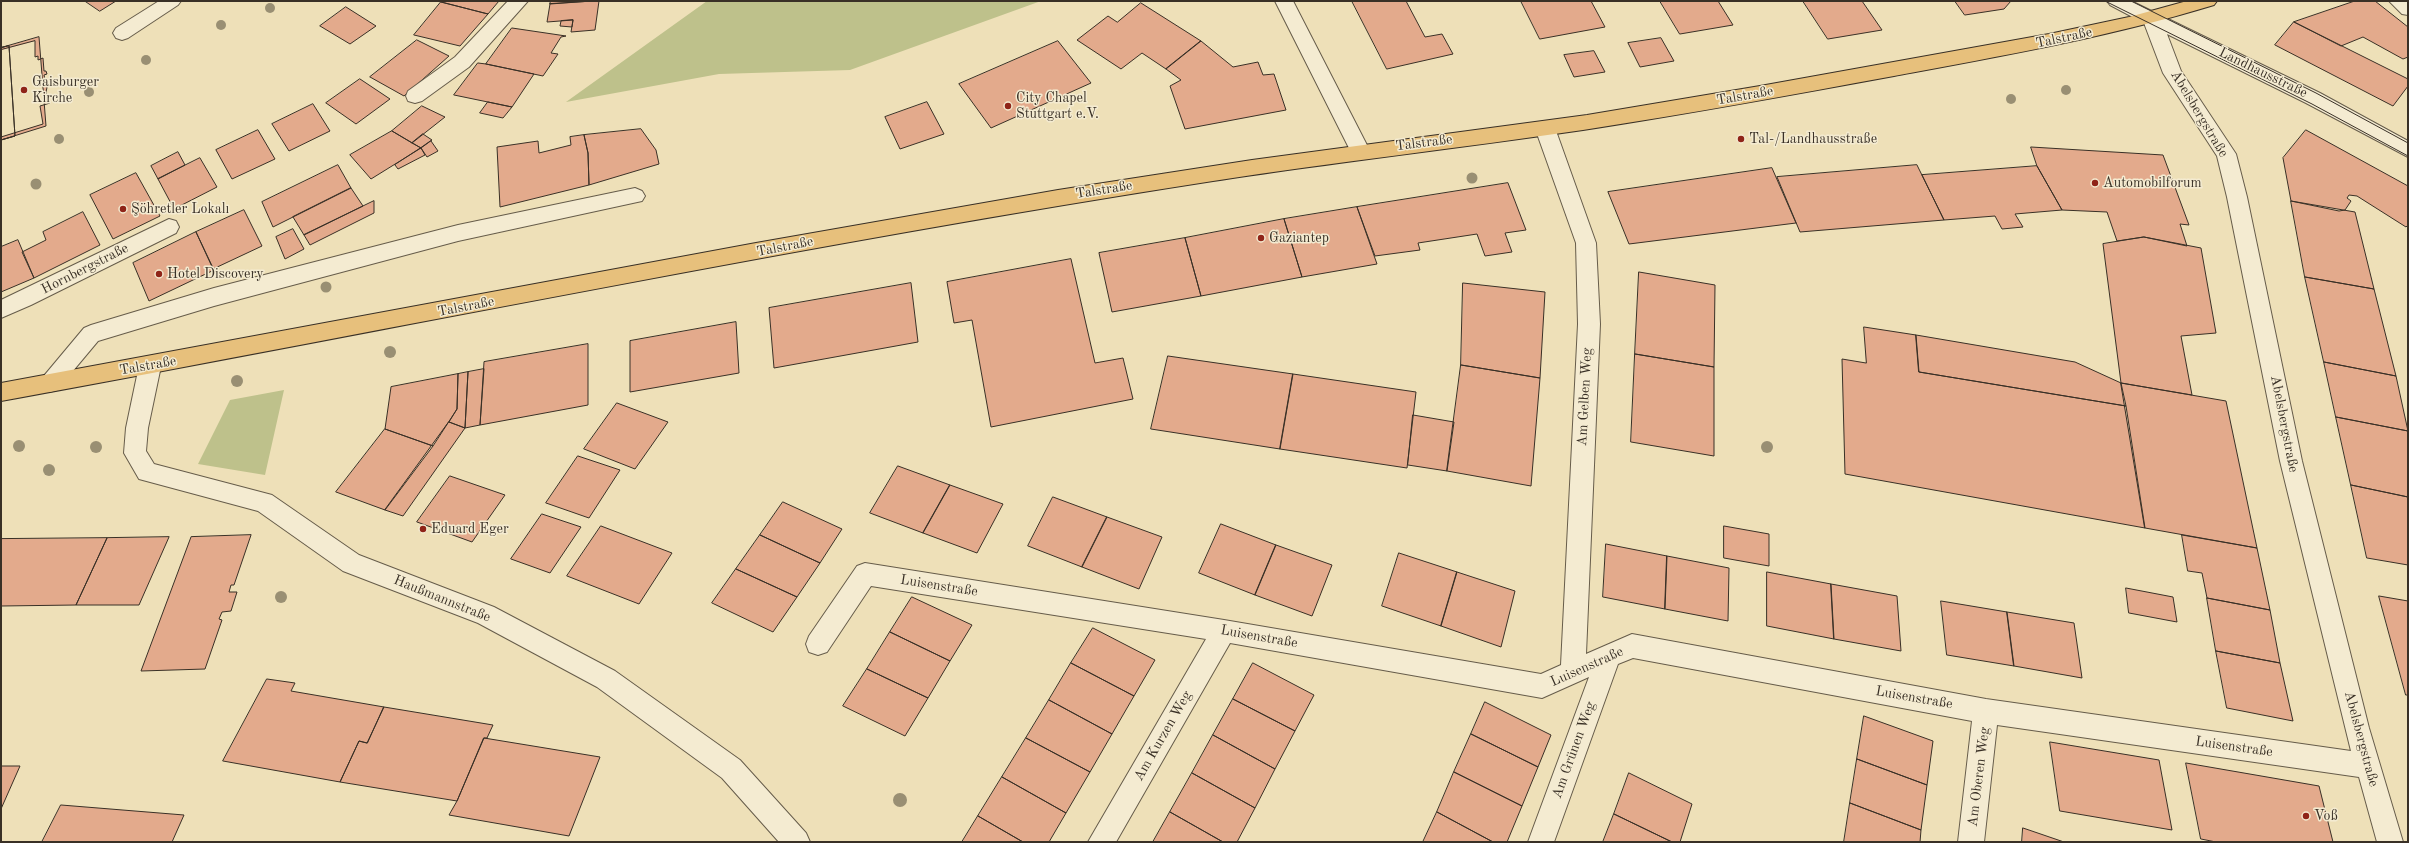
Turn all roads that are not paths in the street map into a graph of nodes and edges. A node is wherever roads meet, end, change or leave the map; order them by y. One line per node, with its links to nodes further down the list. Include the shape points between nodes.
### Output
1 (172, 1): 9 (street)
2 (519, 1): 10 (street, via 462,62)
3 (1284, 1): 13 (street)
4 (2116, 1): 8 (street, Landhausstraße)
5 (2208, 1): 8 (main road, Talstraße)
6 (2398, 1): 7 (street)
7 (2408, 9)
8 (2152, 19): 11 (main road, Talstraße, via 2055,41 1730,99); 12 (street, Landhausstraße, via 2313,98); 25 (street, Abelsbergstraße, via 2172,73 2226,154 2291,461)
9 (122, 33)
10 (415, 96)
11 (1545, 128): 13 (main road, Talstraße); 23 (street, Am Gelben Weg, via 1586,243 1589,324)
12 (2408, 150)
13 (1360, 151): 17 (main road, Talstraße, via 1014,204)
14 (635, 196): 18 (street, via 458,233 214,297 91,334)
15 (169, 227): 16 (street, Hornbergstraße)
16 (1, 309)
17 (150, 366): 18 (main road, Talstraße); 26 (street, Haußmannstraße, via 137,428 135,453 147,472 264,502 351,563 486,615 606,679 730,769)
18 (49, 383): 19 (main road, Talstraße)
19 (1, 392)
20 (1224, 631): 21 (street, Luisenstraße, via 865,574); 23 (street, Luisenstraße, via 1542,686); 27 (street, Am Kurzen Weg)
21 (818, 644)
22 (1608, 658): 23 (street, Luisenstraße); 24 (street, Luisenstraße, via 1632,646); 28 (street, Am Grünen Weg)
23 (1573, 673)
24 (1986, 711): 25 (street, Luisenstraße); 29 (street, Am Oberen Weg)
25 (2368, 766): 30 (street, Abelsbergstraße)
26 (797, 842)
27 (1101, 842)
28 (1541, 842)
29 (1971, 842)
30 (2390, 842)

